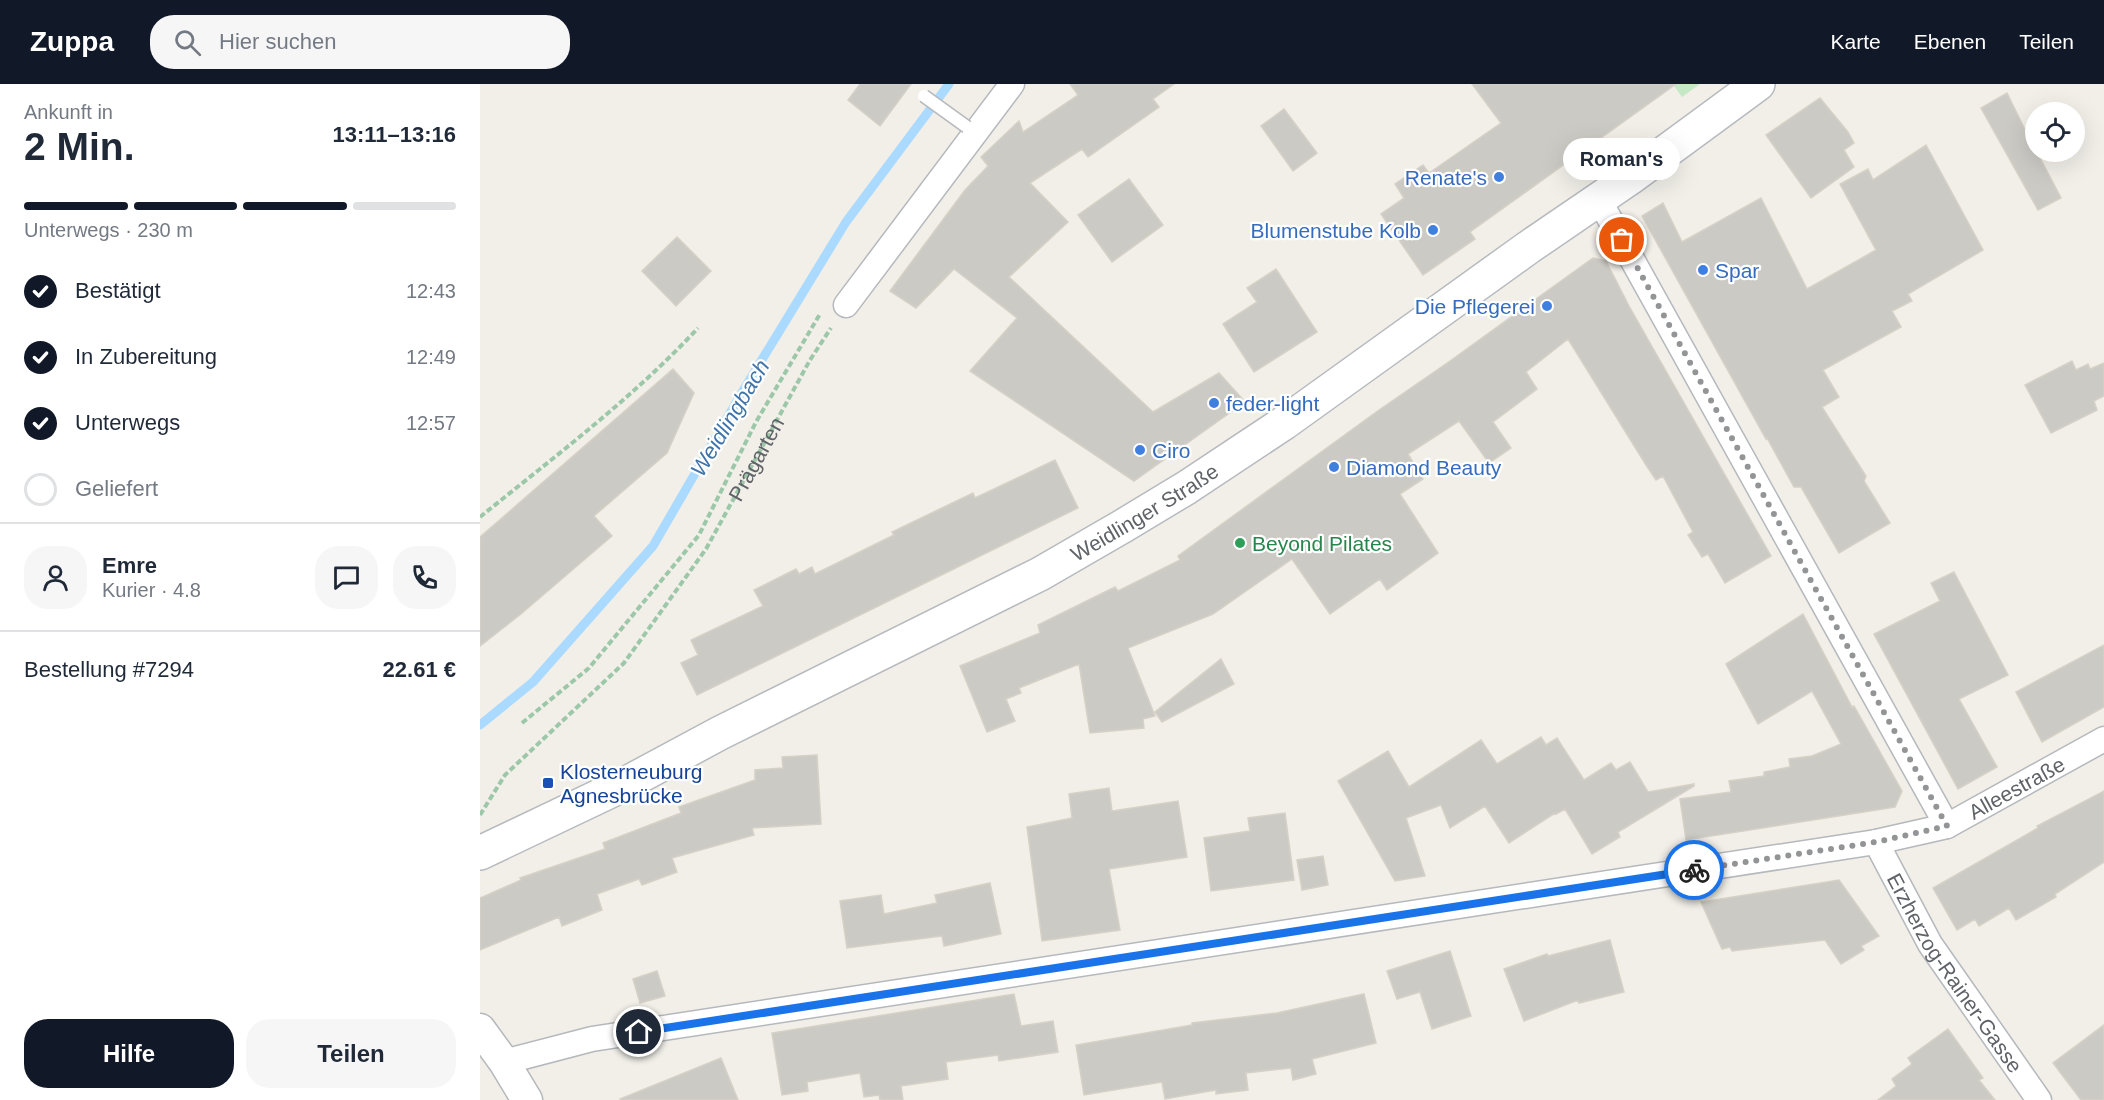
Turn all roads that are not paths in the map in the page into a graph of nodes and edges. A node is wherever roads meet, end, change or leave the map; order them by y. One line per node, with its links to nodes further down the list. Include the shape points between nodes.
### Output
1 (1012, 84): 6 (street)
2 (1758, 84): 5 (main road, Weidlinger Straße)
3 (924, 96): 4 (lane, bridge)
4 (967, 127)
5 (1598, 198): 8 (street); 10 (main road, Weidlinger Straße, via 1284,423 1123,526 1040,574)
6 (846, 305)
7 (2104, 739): 8 (street, Alleestraße)
8 (1947, 826): 9 (street, Alleestraße)
9 (1876, 842): 12 (street, Alleestraße, via 592,1039); 14 (street, Erzherzog-Rainer-Gasse, via 1930,944)
10 (480, 853)
11 (480, 1029): 12 (street)
12 (504, 1062): 13 (street)
13 (527, 1100)
14 (2039, 1100)

